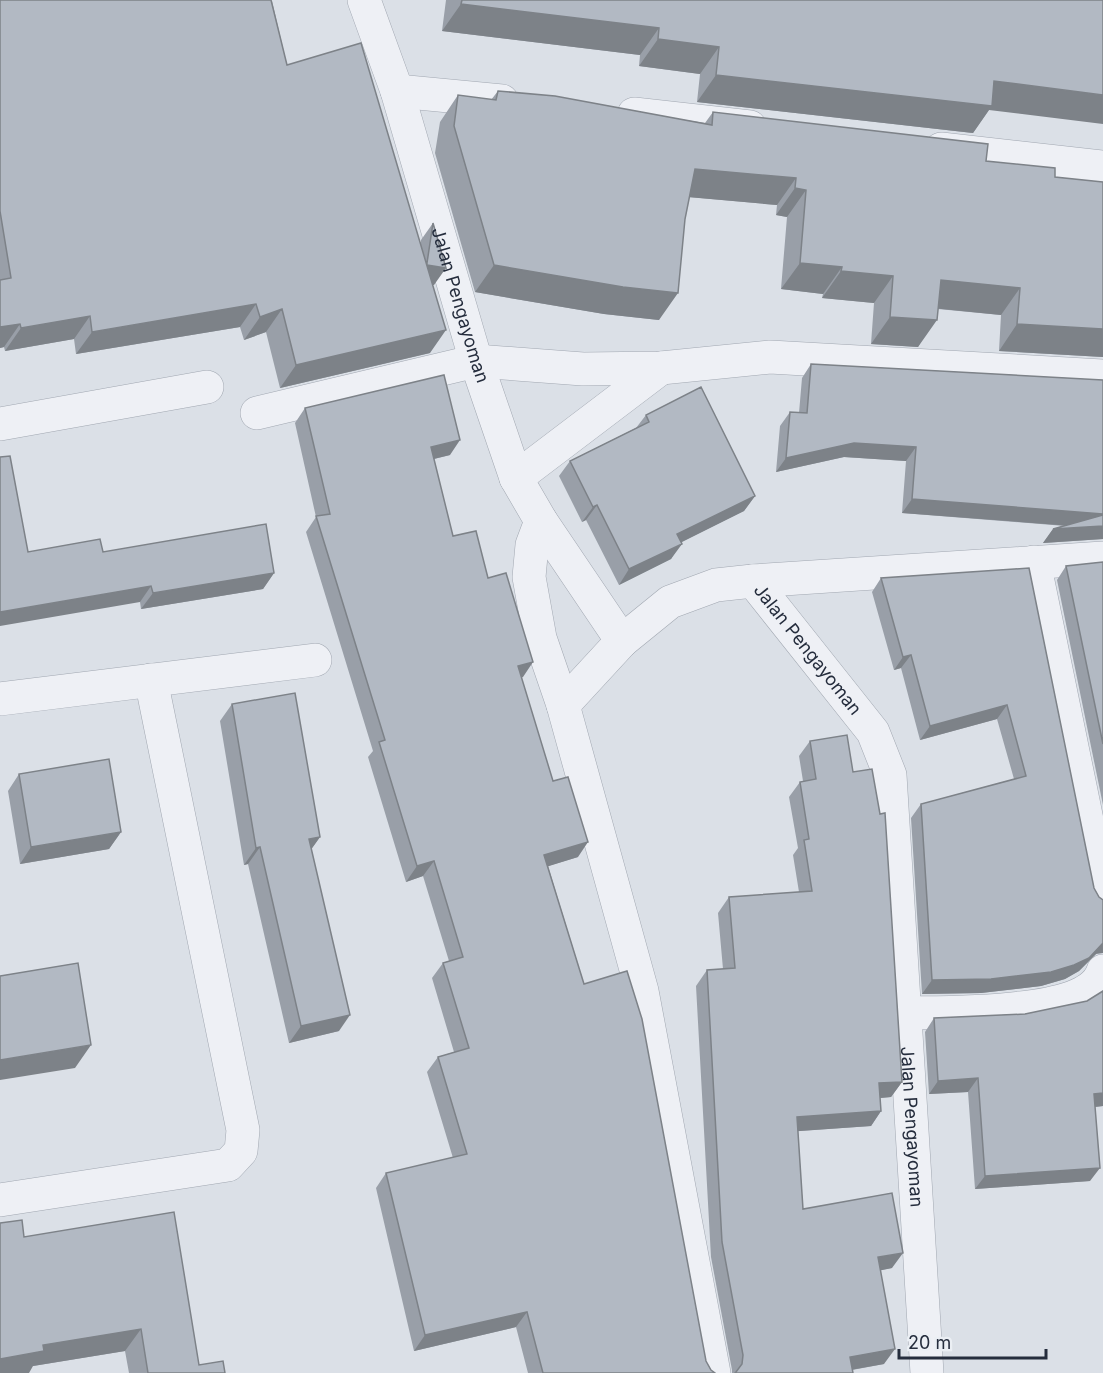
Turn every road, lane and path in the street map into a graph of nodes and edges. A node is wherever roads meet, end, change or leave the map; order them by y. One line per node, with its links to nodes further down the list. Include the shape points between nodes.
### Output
1 (364, 0): 2 (street, Jalan Pengayoman)
2 (397, 91): 3 (street); 8 (street, Jalan Pengayoman)
3 (528, 104)
4 (599, 110): 5 (street)
5 (775, 130)
6 (916, 146): 7 (street)
7 (1103, 167)
8 (476, 361): 9 (street, via 583,369); 12 (street); 14 (street, Jalan Pengayoman)
9 (661, 369): 10 (street, via 770,357); 14 (street)
10 (1103, 376)
11 (207, 387): 13 (street)
12 (257, 413)
13 (0, 424)
14 (516, 478): 15 (street, Jalan Pengayoman)
15 (541, 521): 19 (street, Jalan Pengayoman); 23 (street, via 532,545 530,577 540,638)
16 (1103, 558): 17 (street)
17 (1034, 562): 18 (street); 24 (street)
18 (753, 581): 19 (street, Jalan Pengayoman, via 716,585 670,602); 26 (street, Jalan Pengayoman, via 873,732 890,775)
19 (622, 640): 23 (street)
20 (315, 660): 21 (street)
21 (151, 680): 22 (street); 27 (street, via 243,1130 241,1151 228,1165)
22 (0, 699)
23 (563, 705): 28 (street, via 642,991)
24 (1103, 898)
25 (1103, 971): 26 (street, via 1088,991 1021,1010)
26 (905, 1013): 29 (street, Jalan Pengayoman)
27 (0, 1200)
28 (714, 1373)
29 (927, 1373)

